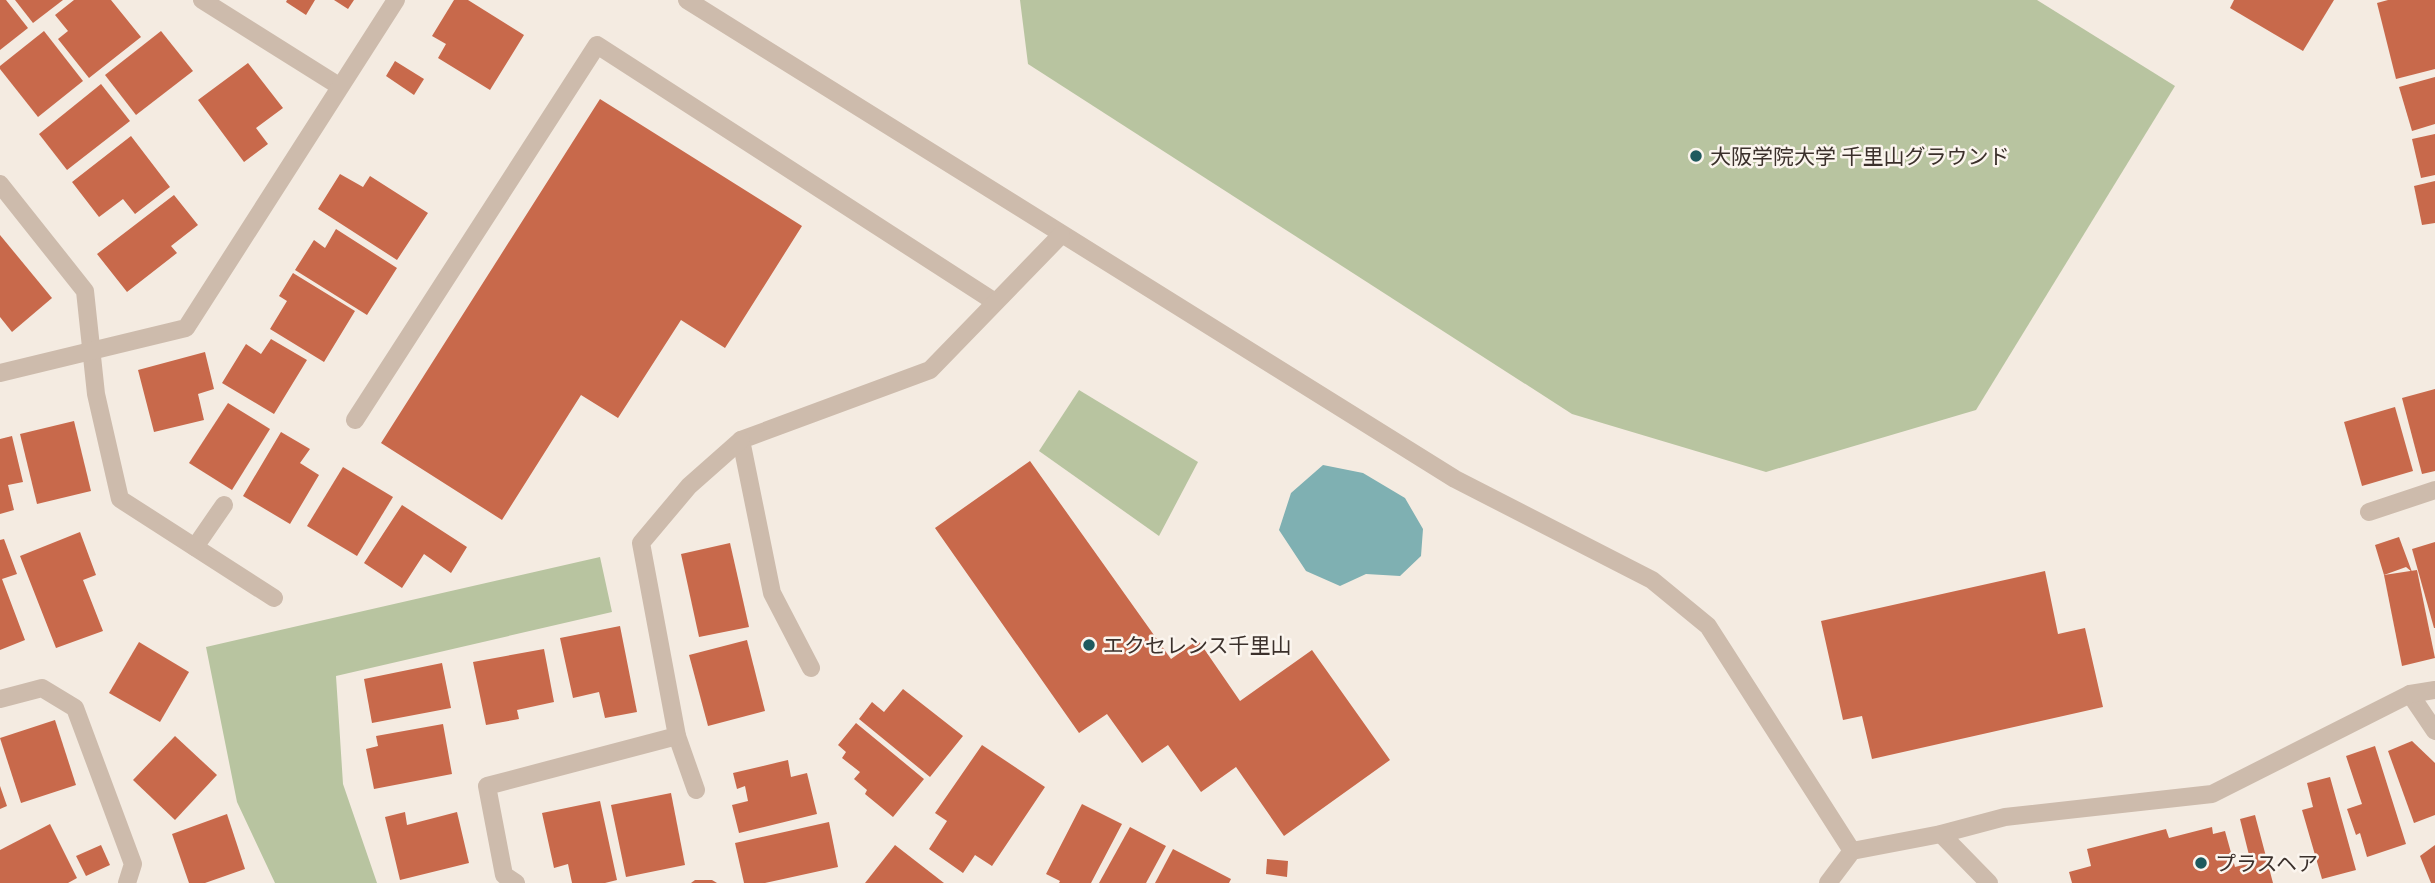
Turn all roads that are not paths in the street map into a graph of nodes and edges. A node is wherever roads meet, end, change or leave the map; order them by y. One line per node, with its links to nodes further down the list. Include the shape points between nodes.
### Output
1 (202, 0): 4 (street)
2 (396, 0): 4 (street)
3 (687, 0): 6 (street)
4 (339, 86): 8 (street, via 186,328)
5 (0, 184): 8 (street, via 85,291)
6 (1061, 235): 7 (street); 25 (street, via 1455,479 1652,580 1708,626)
7 (995, 302): 10 (street, via 597,45); 11 (street, via 930,370)
8 (91, 351): 9 (street); 15 (street, via 120,499)
9 (0, 373)
10 (355, 419)
11 (741, 440): 17 (street, via 772,593); 22 (street, via 689,486 641,543)
12 (2435, 490): 14 (street)
13 (224, 505): 15 (street)
14 (2369, 512)
15 (195, 547): 16 (street)
16 (274, 598)
17 (811, 668)
18 (2435, 690): 19 (street)
19 (2410, 694): 21 (street); 24 (street, via 2211,794 2005,817)
20 (0, 699): 26 (street, via 42,688 75,708 133,864)
21 (2435, 731)
22 (677, 736): 23 (street); 27 (street, via 487,786 504,875)
23 (696, 790)
24 (1941, 834): 25 (street); 29 (street)
25 (1852, 850): 28 (street)
26 (127, 883)
27 (516, 883)
28 (1828, 883)
29 (1989, 883)

